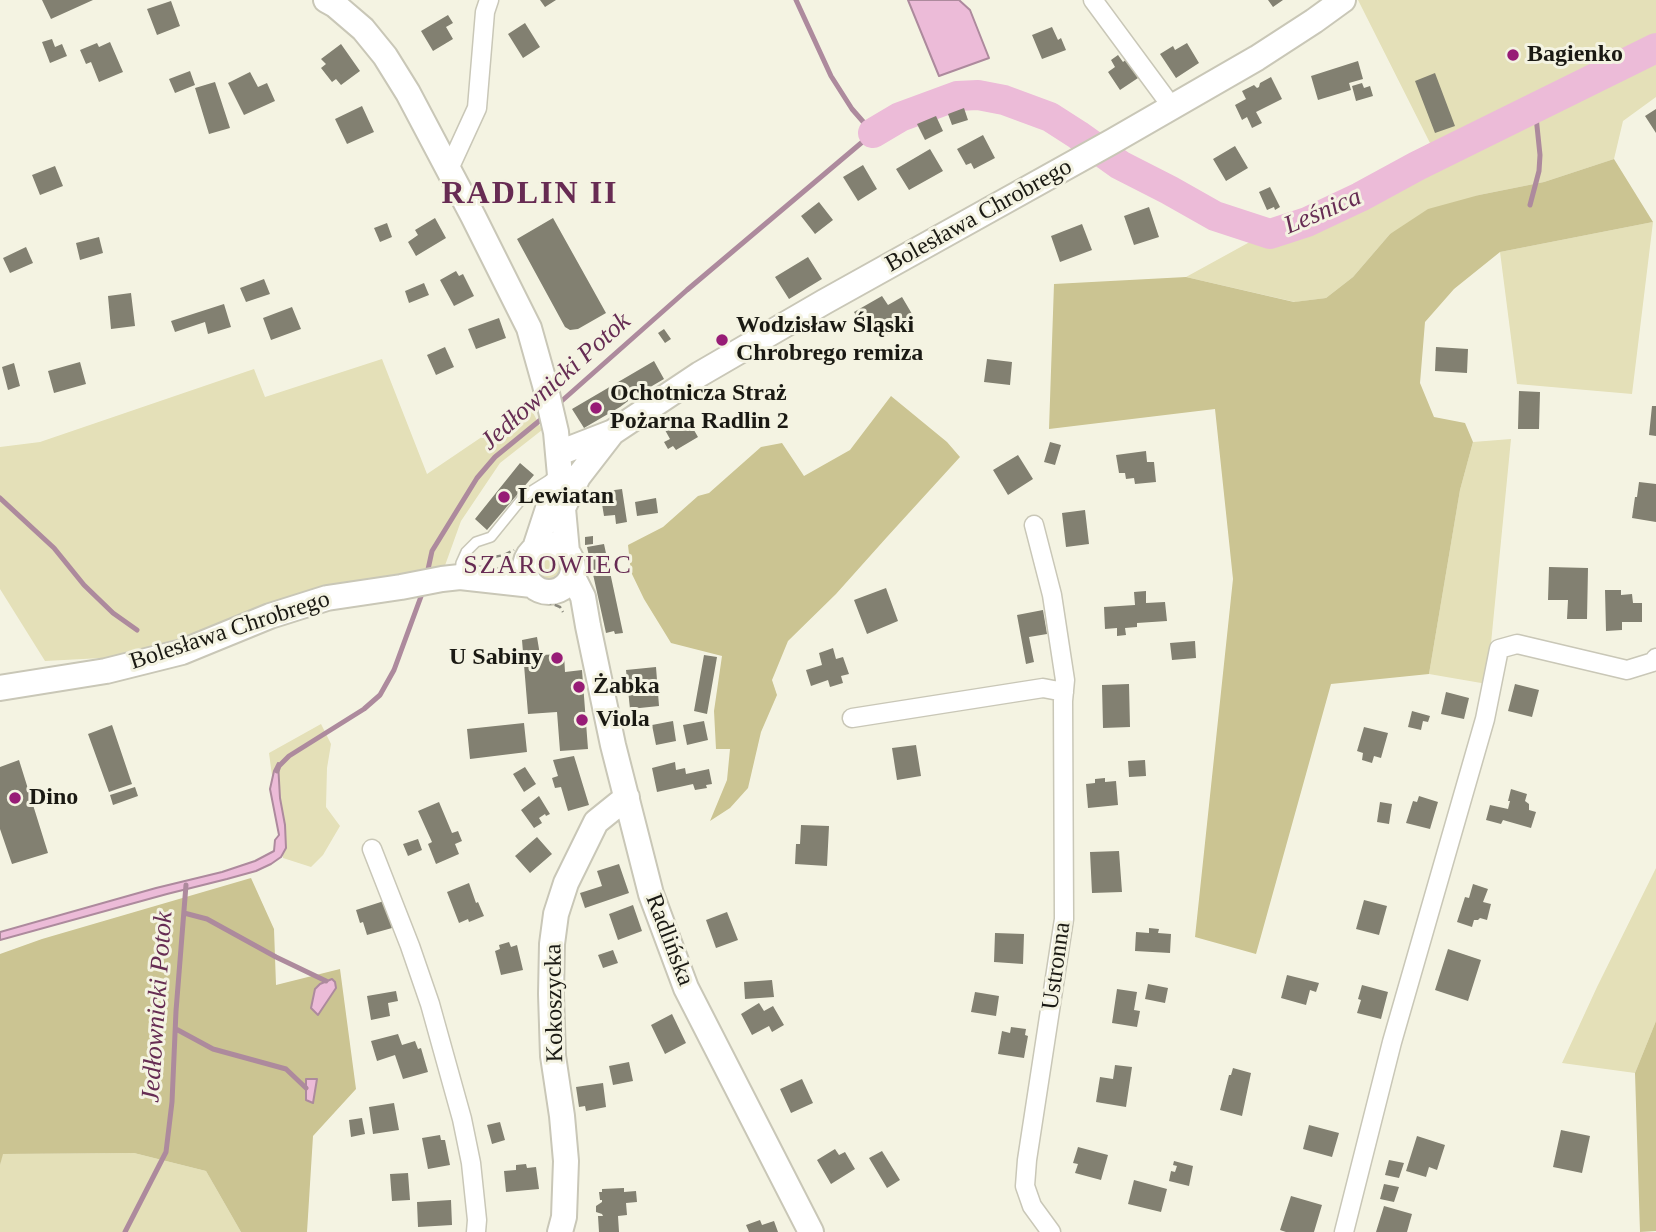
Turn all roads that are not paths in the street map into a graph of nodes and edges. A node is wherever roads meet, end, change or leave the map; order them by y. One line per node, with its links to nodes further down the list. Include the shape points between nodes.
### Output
1 (326, 0): 6 (street, Radlińska, via 363,29 384,56)
2 (489, 0): 6 (street, via 477,107)
3 (1093, 0): 5 (street)
4 (1343, 0): 5 (street, Bolesława Chrobrego, via 1257,58)
5 (1172, 107): 7 (street, Bolesława Chrobrego, via 700,374)
6 (449, 169): 8 (street, Radlińska, via 529,328)
7 (613, 432): 8 (street, Bolesława Chrobrego); 9 (street, Bolesława Chrobrego, via 578,477)
8 (558, 453): 9 (street, Radlińska); 11 (street); 13 (lane, via 491,537 466,552)
9 (563, 508): 12 (street, Radlińska)
10 (1034, 525): 18 (street, Ustronna, via 1052,595)
11 (532, 551): 12 (street, via 555,544); 13 (street, Bolesława Chrobrego); 14 (street, via 525,574)
12 (569, 563): 14 (street, via 564,586 559,590); 15 (street, Radlińska, via 583,597)
13 (451, 578): 14 (street, Bolesława Chrobrego); 17 (street, Bolesława Chrobrego, via 327,597 182,652 106,671)
14 (542, 588): 15 (street)
15 (588, 626): 20 (street, Radlińska)
16 (1656, 658): 26 (street, via 1628,670 1517,644 1500,649 1485,719 1392,1042)
17 (0, 688)
18 (1064, 692): 19 (street, via 1043,688); 25 (street, Ustronna, via 1064,919 1025,1186 1032,1206)
19 (852, 718)
20 (627, 797): 23 (street, Kokoszycka, via 596,822 556,914 551,969 553,1044 566,1161); 24 (street, Radlińska, via 650,894 686,988)
21 (372, 849): 22 (street, via 430,1004 462,1119 471,1163)
22 (476, 1232)
23 (560, 1232)
24 (811, 1232)
25 (1051, 1232)
26 (1344, 1232)

